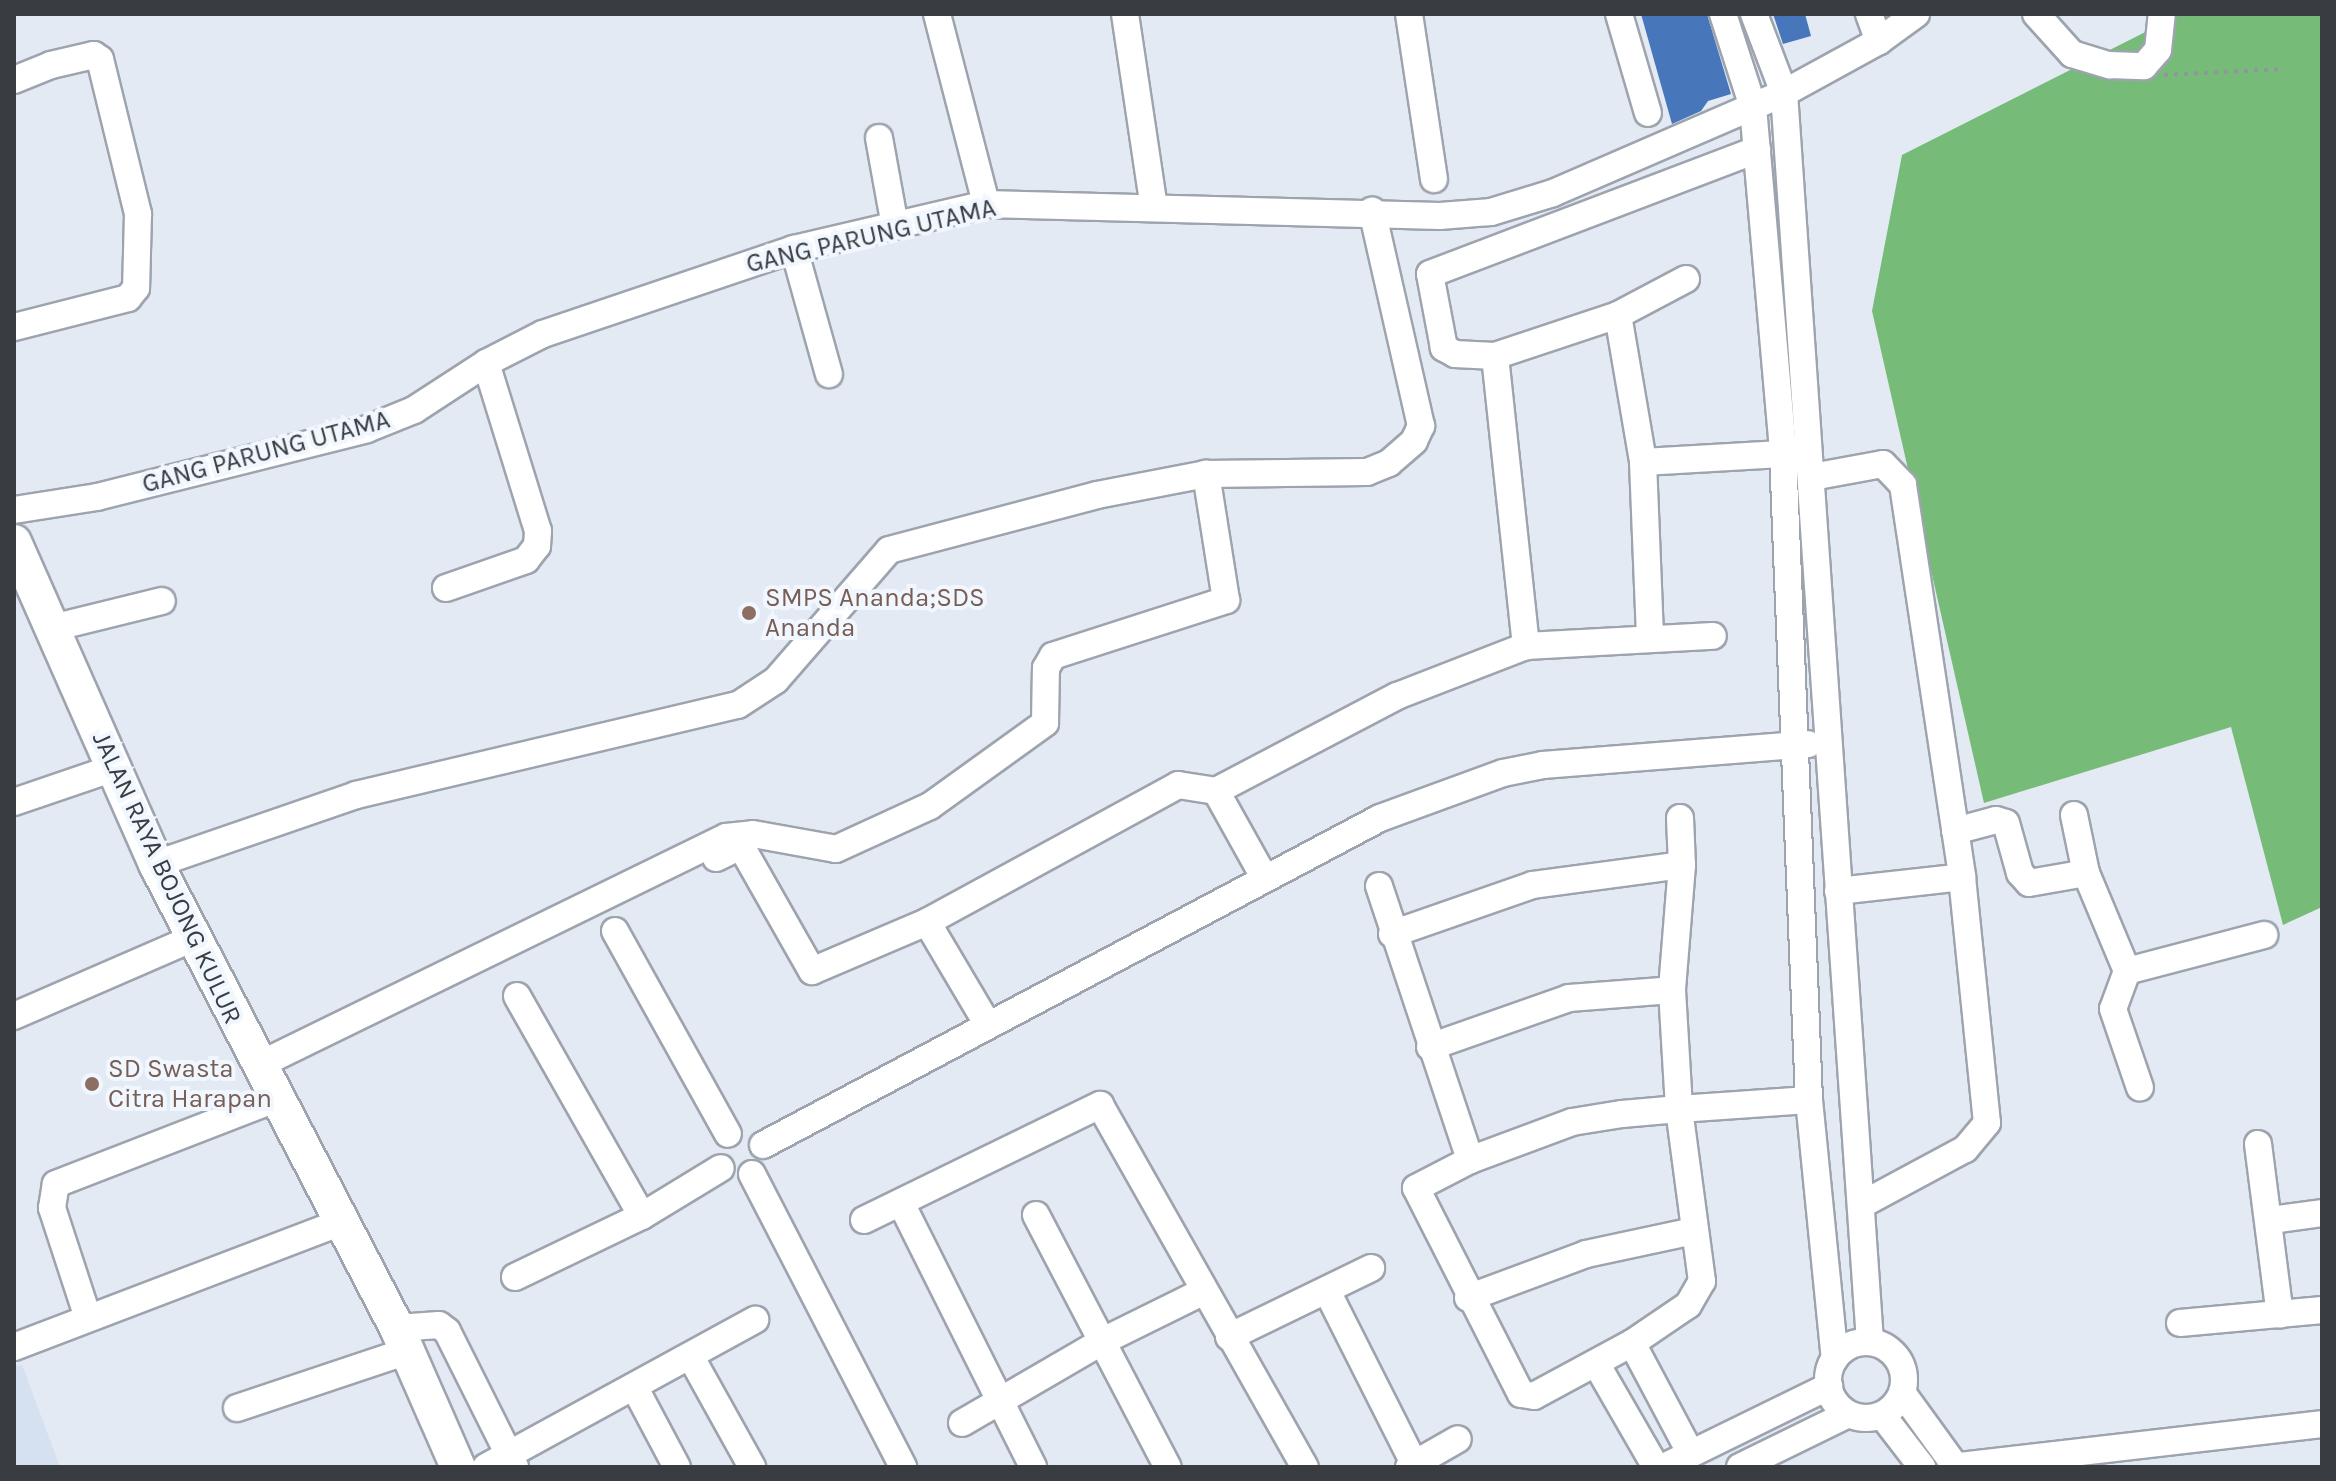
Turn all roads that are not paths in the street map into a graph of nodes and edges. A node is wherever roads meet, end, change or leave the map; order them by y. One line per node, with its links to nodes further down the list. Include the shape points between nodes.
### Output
1 (937, 14): 19 (street)
2 (1125, 14): 20 (street)
3 (1409, 14): 18 (street)
4 (1619, 14): 15 (street)
5 (1723, 14): 14 (street)
6 (1754, 14): 13 (street)
7 (1869, 14): 11 (street)
8 (1916, 14): 11 (street, GANG PARUNG UTAMA)
9 (2036, 14): 10 (street, via 2072,54 2109,65 2144,66 2158,50)
10 (2162, 14)
11 (1879, 41): 13 (street, GANG PARUNG UTAMA)
12 (14, 80): 26 (street, via 51,65 94,55 100,59 138,214 136,288 128,298)
13 (1784, 93): 14 (street, GANG PARUNG UTAMA); 32 (street)
14 (1753, 107): 17 (street); 21 (street, GANG PARUNG UTAMA, via 1553,193 1491,212 1440,216)
15 (1648, 113)
16 (879, 138): 22 (street)
17 (1757, 150): 27 (street, via 1430,274 1444,348 1455,354); 30 (street)
18 (1434, 179)
19 (986, 204): 20 (street, GANG PARUNG UTAMA); 22 (street, GANG PARUNG UTAMA)
20 (1154, 207): 21 (street, GANG PARUNG UTAMA)
21 (1372, 211): 33 (street, via 1421,426 1414,441 1396,459 1367,472)
22 (895, 226): 23 (street, GANG PARUNG UTAMA)
23 (794, 249): 28 (street, GANG PARUNG UTAMA, via 543,334); 29 (street)
24 (1686, 279): 25 (street)
25 (1618, 315): 27 (street); 31 (street)
26 (14, 327)
27 (1495, 356): 41 (street)
28 (486, 363): 34 (street, GANG PARUNG UTAMA, via 414,410 367,429 97,497); 36 (street, via 538,531 537,546 526,560)
29 (829, 374)
30 (1783, 453): 31 (street); 32 (street); 42 (street)
31 (1643, 462): 40 (street)
32 (1811, 464): 43 (street); 49 (street, via 1883,464 1903,485)
33 (1206, 474): 50 (street, via 1097,495 889,550 776,680 738,705 356,795); 69 (street, via 1226,600 1053,656 1046,668 1045,723 930,806 836,849 753,834 726,837)
34 (14, 510)
35 (14, 542): 38 (main road, JALAN RAYA BOJONG KULUR)
36 (446, 588)
37 (162, 601): 38 (street)
38 (52, 628): 44 (main road, JALAN RAYA BOJONG KULUR)
39 (1713, 636): 40 (street)
40 (1650, 637): 41 (street)
41 (1526, 646): 45 (street, via 1397,696)
42 (1793, 743): 43 (street); 53 (street, via 1595,759 1503,773 1367,824); 72 (street)
43 (1829, 746): 57 (street)
44 (114, 768): 46 (street); 50 (main road, JALAN RAYA BOJONG KULUR)
45 (1216, 791): 53 (street); 58 (street, via 1178,785)
46 (14, 802)
47 (2074, 815): 52 (street)
48 (1680, 818): 51 (street)
49 (1955, 831): 52 (street, via 1996,820 2006,823 2020,873 2029,883); 54 (street)
50 (156, 864): 62 (main road, JALAN RAYA BOJONG KULUR)
51 (1682, 865): 60 (street, via 1533,885); 64 (street)
52 (2086, 873): 63 (street)
53 (1264, 877): 67 (street)
54 (1962, 877): 57 (street); 80 (street, via 1987,1123 1965,1149)
55 (671, 881): 58 (street, via 741,846 812,971)
56 (1379, 886): 60 (street)
57 (1838, 891): 80 (street)
58 (927, 922): 67 (street)
59 (615, 931): 74 (street)
60 (1392, 934): 68 (street)
61 (2264, 935): 63 (street)
62 (193, 938): 66 (street); 69 (main road, JALAN RAYA BOJONG KULUR)
63 (2127, 971): 70 (street, via 2113,1009)
64 (1672, 990): 68 (street, via 1569,998); 73 (street)
65 (517, 996): 84 (street)
66 (14, 1016)
67 (988, 1025): 76 (street)
68 (1430, 1047): 77 (street)
69 (257, 1066): 71 (main road, JALAN RAYA BOJONG KULUR)
70 (2140, 1088)
71 (275, 1099): 87 (main road, JALAN RAYA BOJONG KULUR); 96 (street, via 56,1184 52,1208)
72 (1809, 1100): 73 (street); 106 (street)
73 (1679, 1109): 77 (street, via 1572,1122); 88 (street)
74 (728, 1134): 76 (street, via 748,1132); 78 (street, via 717,1149)
75 (2258, 1144): 86 (street)
76 (763, 1145): 79 (street, via 764,1156)
77 (1470, 1160): 93 (street, via 1416,1188)
78 (721, 1168): 79 (street, via 735,1177); 84 (street)
79 (752, 1174): 125 (street)
80 (1863, 1204): 102 (street)
81 (902, 1205): 85 (street); 92 (street, via 1100,1105); 111 (street)
82 (2322, 1213): 86 (street)
83 (1036, 1215): 101 (street)
84 (642, 1216): 90 (street)
85 (864, 1220)
86 (2271, 1220): 95 (street)
87 (342, 1222): 96 (street); 100 (main road, JALAN RAYA BOJONG KULUR)
88 (1693, 1231): 93 (street, via 1586,1254); 103 (street, via 1702,1281 1699,1292)
89 (1371, 1268): 91 (street)
90 (515, 1277)
91 (1327, 1291): 99 (street); 120 (street)
92 (1202, 1292): 99 (street); 101 (street)
93 (1468, 1298): 107 (street, via 1521,1394 1534,1396)
94 (2322, 1310): 95 (street)
95 (2280, 1315): 98 (street)
96 (88, 1318): 104 (street)
97 (755, 1320): 105 (street)
98 (2180, 1323)
99 (1229, 1337): 128 (street)
100 (402, 1339): 112 (street); 119 (street, via 439,1325 447,1331); 121 (main road, JALAN RAYA BOJONG KULUR)
101 (1103, 1341): 111 (street); 127 (street)
102 (1870, 1342): 106 (street, via 1850,1345); 110 (street, via 1892,1351 1898,1360 1904,1370)
103 (1632, 1343): 107 (street); 118 (street)
104 (14, 1347)
105 (692, 1359): 109 (street); 124 (street)
106 (1835, 1359): 108 (street)
107 (1597, 1365): 129 (street)
108 (1829, 1386): 113 (street); 118 (street)
109 (636, 1390): 119 (street); 123 (street)
110 (1903, 1394): 114 (street); 133 (street)
111 (997, 1399): 115 (street); 126 (street)
112 (237, 1408)
113 (1848, 1414): 114 (street, via 1865,1419); 131 (street)
114 (1882, 1415): 132 (street)
115 (962, 1423)
116 (2322, 1424): 133 (street)
117 (1458, 1439): 120 (street)
118 (1690, 1452): 130 (street)
119 (512, 1460): 122 (street)
120 (1412, 1466)
121 (458, 1467)
122 (486, 1467)
123 (677, 1467)
124 (752, 1467)
125 (903, 1467)
126 (1033, 1467)
127 (1168, 1467)
128 (1305, 1467)
129 (1656, 1467)
130 (1664, 1467)
131 (1740, 1467)
132 (1922, 1467)
133 (1954, 1467)

